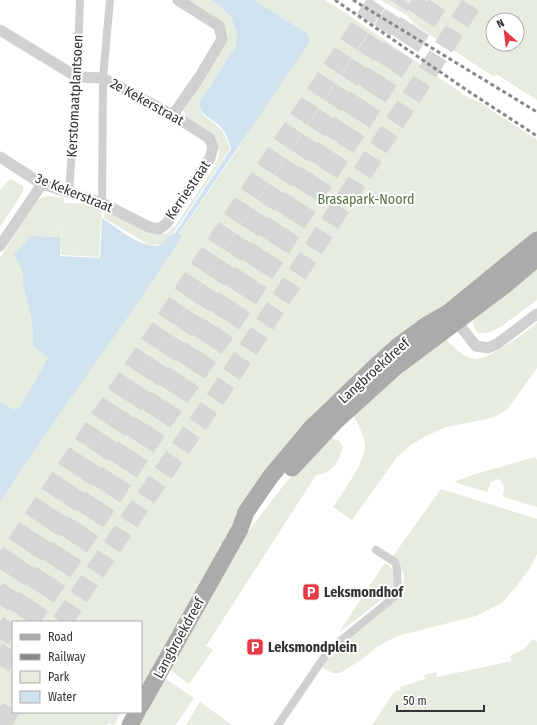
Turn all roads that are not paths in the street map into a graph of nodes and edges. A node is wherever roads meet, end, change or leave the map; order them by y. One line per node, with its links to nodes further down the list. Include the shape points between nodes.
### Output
1 (80, 0): 5 (street, Kerstomaatplantsoen)
2 (110, 0): 6 (street, Kerstomaatplantsoen)
3 (178, 0): 7 (street, via 219,26 222,39)
4 (0, 30): 5 (street, 2e Kekerstraat)
5 (77, 77): 6 (street, 2e Kekerstraat); 11 (street, Kerstomaatplantsoen)
6 (103, 78): 7 (street, 2e Kekerstraat); 12 (street, Kerstomaatplantsoen)
7 (173, 115): 8 (street, 2e Kekerstraat)
8 (209, 138): 13 (street, Kerriestraat, via 213,147 210,158 167,223 159,229)
9 (0, 157): 10 (street, 3e Kekerstraat)
10 (42, 184): 11 (street, 3e Kekerstraat); 15 (street)
11 (69, 192): 12 (street, 3e Kekerstraat)
12 (102, 203): 13 (street, 3e Kekerstraat)
13 (149, 227)
14 (537, 240): 18 (main road, Langbroekdreef)
15 (0, 246)
16 (537, 258): 18 (main road, Langbroekdreef, via 504,286)
17 (537, 314): 18 (street, via 488,348 476,346)
18 (453, 317): 20 (main road, Langbroekdreef, via 336,421 285,475 253,517 240,529)
19 (376, 550): 23 (street, via 395,562 398,594 329,650)
20 (144, 699)
21 (136, 713): 22 (main road)
22 (130, 725)
23 (278, 725)

